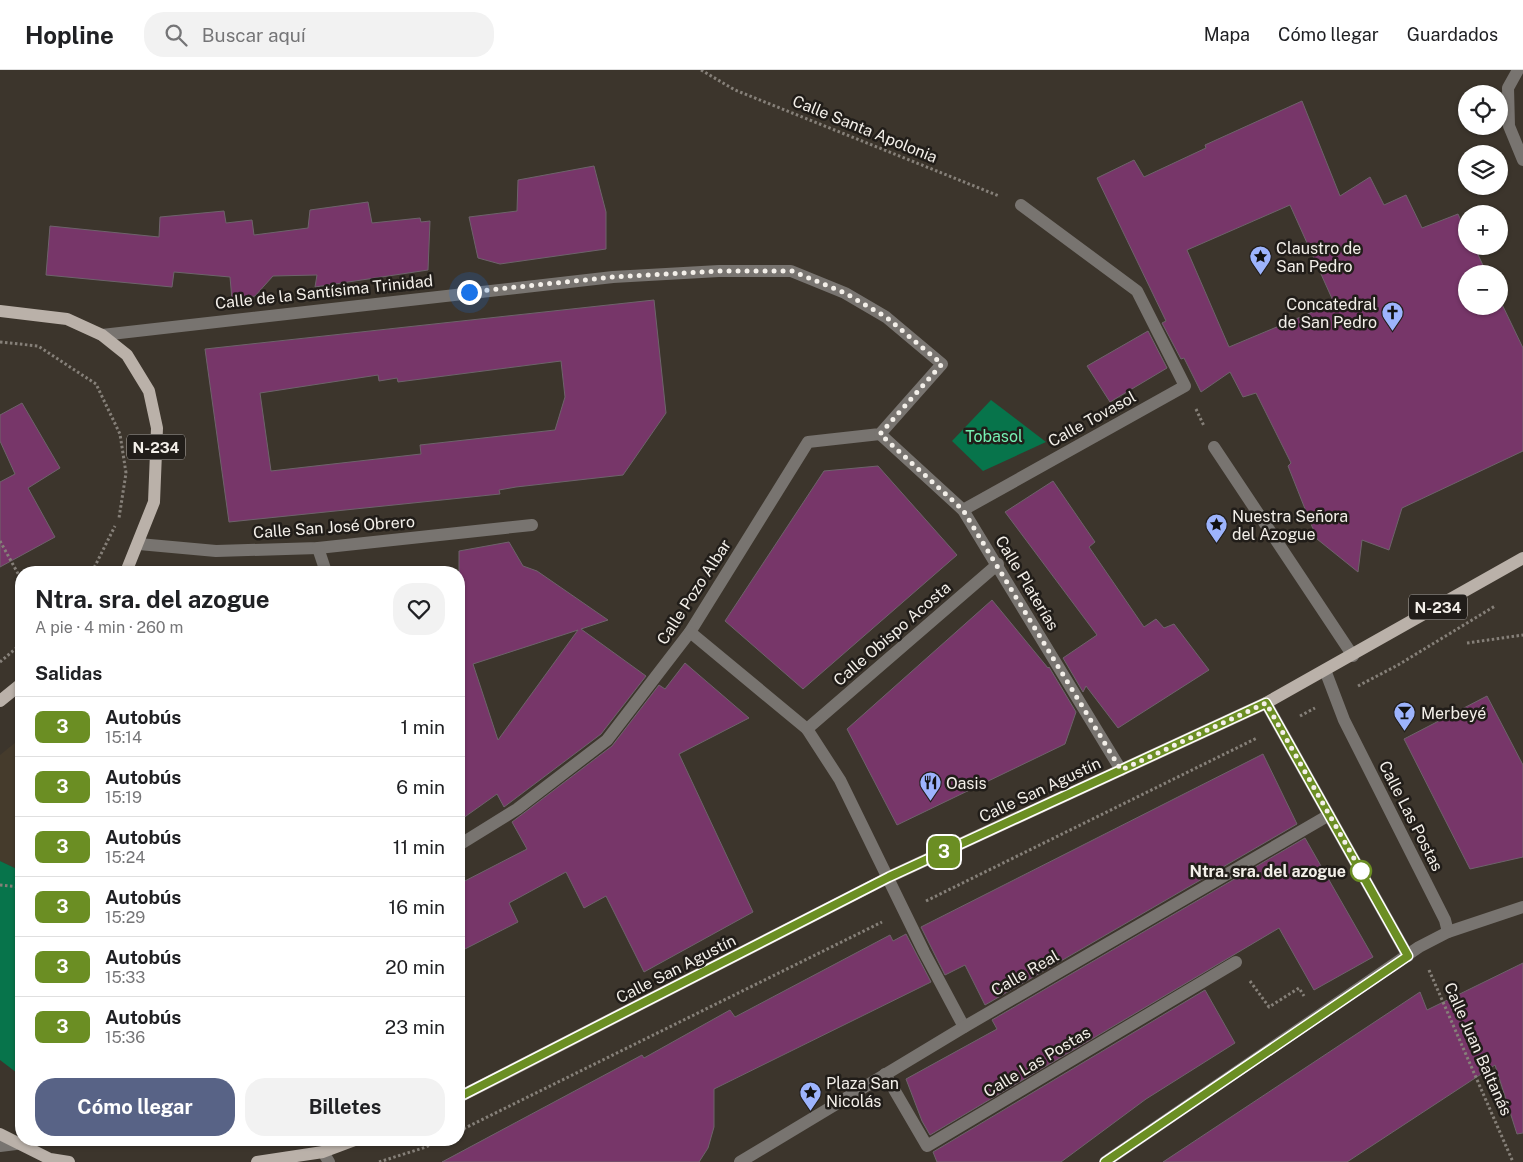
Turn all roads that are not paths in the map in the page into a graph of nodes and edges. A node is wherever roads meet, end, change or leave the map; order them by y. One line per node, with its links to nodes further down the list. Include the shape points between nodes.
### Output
1 (1518, 70): 2 (street, via 1508,88 1509,126)
2 (1523, 160)
3 (1021, 205): 8 (street, Calle Tovasol, via 1137,291 1185,386)
4 (0, 311): 5 (main road, N-234, via 67,319)
5 (102, 335): 6 (street, Calle de la Santísima Trinidad, via 613,277 792,271 845,293 886,317 942,364); 10 (main road, N-234, via 127,355 149,391 157,428 154,502)
6 (880, 434): 8 (street, Calle Platerías); 16 (street, Calle Pozo Albar, via 808,442)
7 (1214, 446): 17 (street)
8 (963, 510): 13 (street, Calle Platerías)
9 (532, 525): 11 (street, Calle San José Obrero)
10 (138, 544): 11 (street, Calle San José Obrero, via 216,551); 14 (main road, N-234)
11 (318, 548): 15 (street)
12 (1523, 558): 17 (main road, Calle San Agustín / N-234)
13 (998, 564): 22 (street, Calle Obispo Acosta); 23 (street, Calle Platerías)
14 (129, 566)
15 (324, 566)
16 (690, 632): 22 (street); 25 (street, Calle Pozo Albar, via 607,740 517,809)
17 (1353, 656): 18 (main road, Calle San Agustín / N-234)
18 (1325, 670): 21 (main road, Calle San Agustín / N-234); 28 (street, Calle Las Postas, via 1344,720 1445,920)
19 (15, 689): 20 (main road)
20 (0, 701)
21 (1266, 703): 23 (main road, Calle San Agustín / N-234); 24 (street)
22 (807, 729): 26 (street, via 840,780)
23 (1121, 770): 26 (main road, Calle San Agustín / N-234)
24 (1329, 815): 29 (street); 31 (street, Calle Real)
25 (465, 841)
26 (889, 877): 31 (street); 33 (main road, Calle San Agustín / N-234)
27 (1523, 907): 28 (street)
28 (1448, 932): 29 (street)
29 (1408, 956): 44 (street)
30 (1236, 962): 32 (street, Calle Las Postas, via 927,1146)
31 (964, 1027): 32 (street, Calle Real)
32 (885, 1074): 43 (street, Calle Real)
33 (465, 1095)
34 (0, 1134): 35 (main road)
35 (15, 1143)
36 (15, 1144): 37 (street)
37 (0, 1146)
38 (20, 1146): 41 (main road, via 50,1160)
39 (345, 1146): 40 (main road)
40 (326, 1157): 42 (main road)
41 (69, 1162)
42 (257, 1162)
43 (740, 1162)
44 (1105, 1162)

